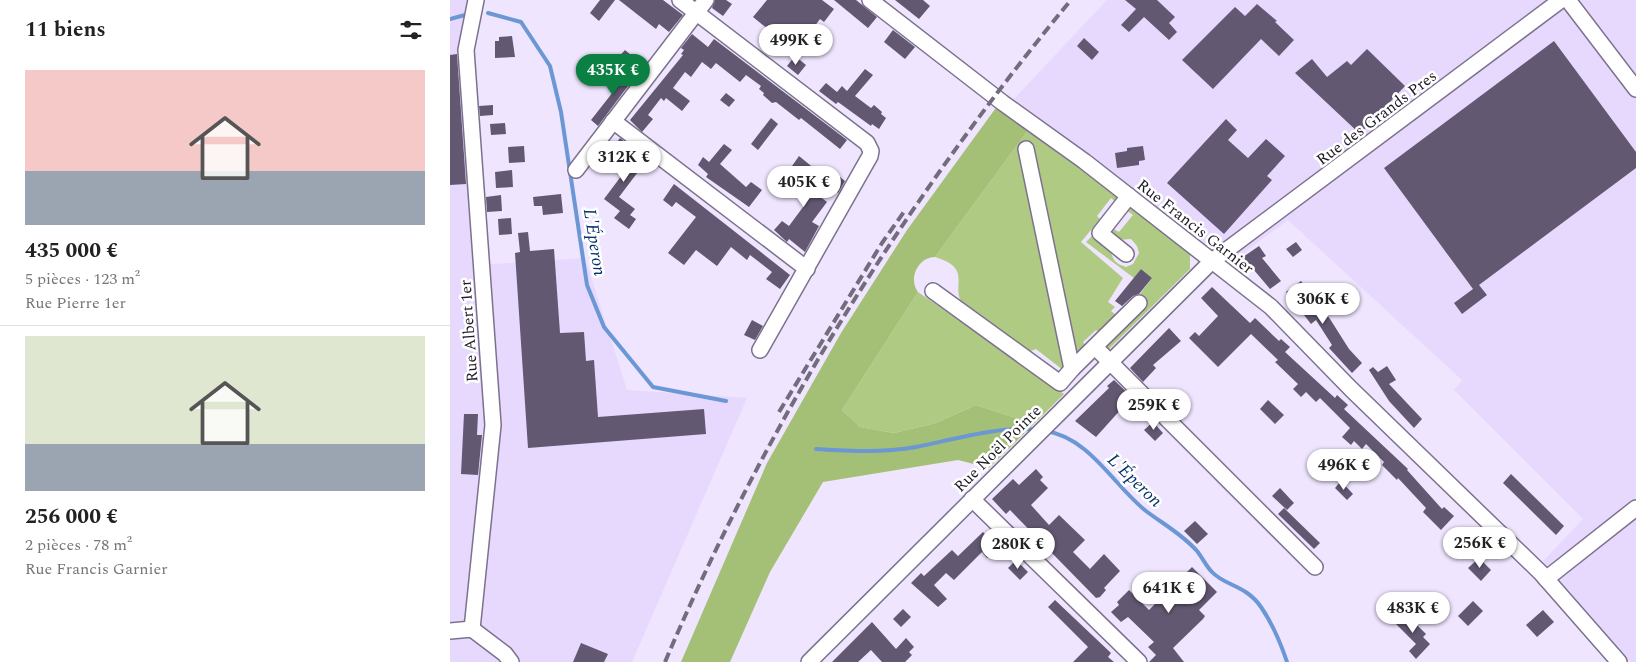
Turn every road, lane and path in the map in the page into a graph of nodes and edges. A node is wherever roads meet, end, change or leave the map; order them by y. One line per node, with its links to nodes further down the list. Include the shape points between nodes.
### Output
1 (476, 0): 25 (street, Rue Albert 1er, via 466,50 492,425)
2 (680, 0): 6 (street)
3 (870, 0): 11 (street, Rue Francis Garnier)
4 (1561, 0): 13 (street, Rue des Grands Pres)
5 (1568, 0): 7 (street)
6 (701, 6): 8 (street); 14 (street, via 870,148 870,156)
7 (1636, 89)
8 (613, 121): 10 (street); 14 (street)
9 (1026, 150): 20 (street)
10 (576, 170)
11 (1129, 196): 12 (street, via 1100,233); 13 (street, Rue Francis Garnier)
12 (1126, 254)
13 (1212, 261): 19 (street, Rue Noël Pointe); 24 (street, Rue Francis Garnier, via 1271,307)
14 (807, 269): 18 (street)
15 (932, 291): 20 (street, via 1060,383)
16 (1139, 303): 17 (street)
17 (1095, 347): 19 (street); 20 (street)
18 (760, 350)
19 (1109, 362): 21 (street, Rue Noël Pointe); 23 (street)
20 (1072, 369)
21 (972, 499): 28 (street, Rue Noël Pointe); 29 (street)
22 (1636, 508): 24 (street)
23 (1315, 567)
24 (1546, 579): 30 (street, Rue Francis Garnier)
25 (472, 629): 26 (street); 27 (street)
26 (450, 631)
27 (511, 662)
28 (809, 662)
29 (1139, 662)
30 (1619, 662)

